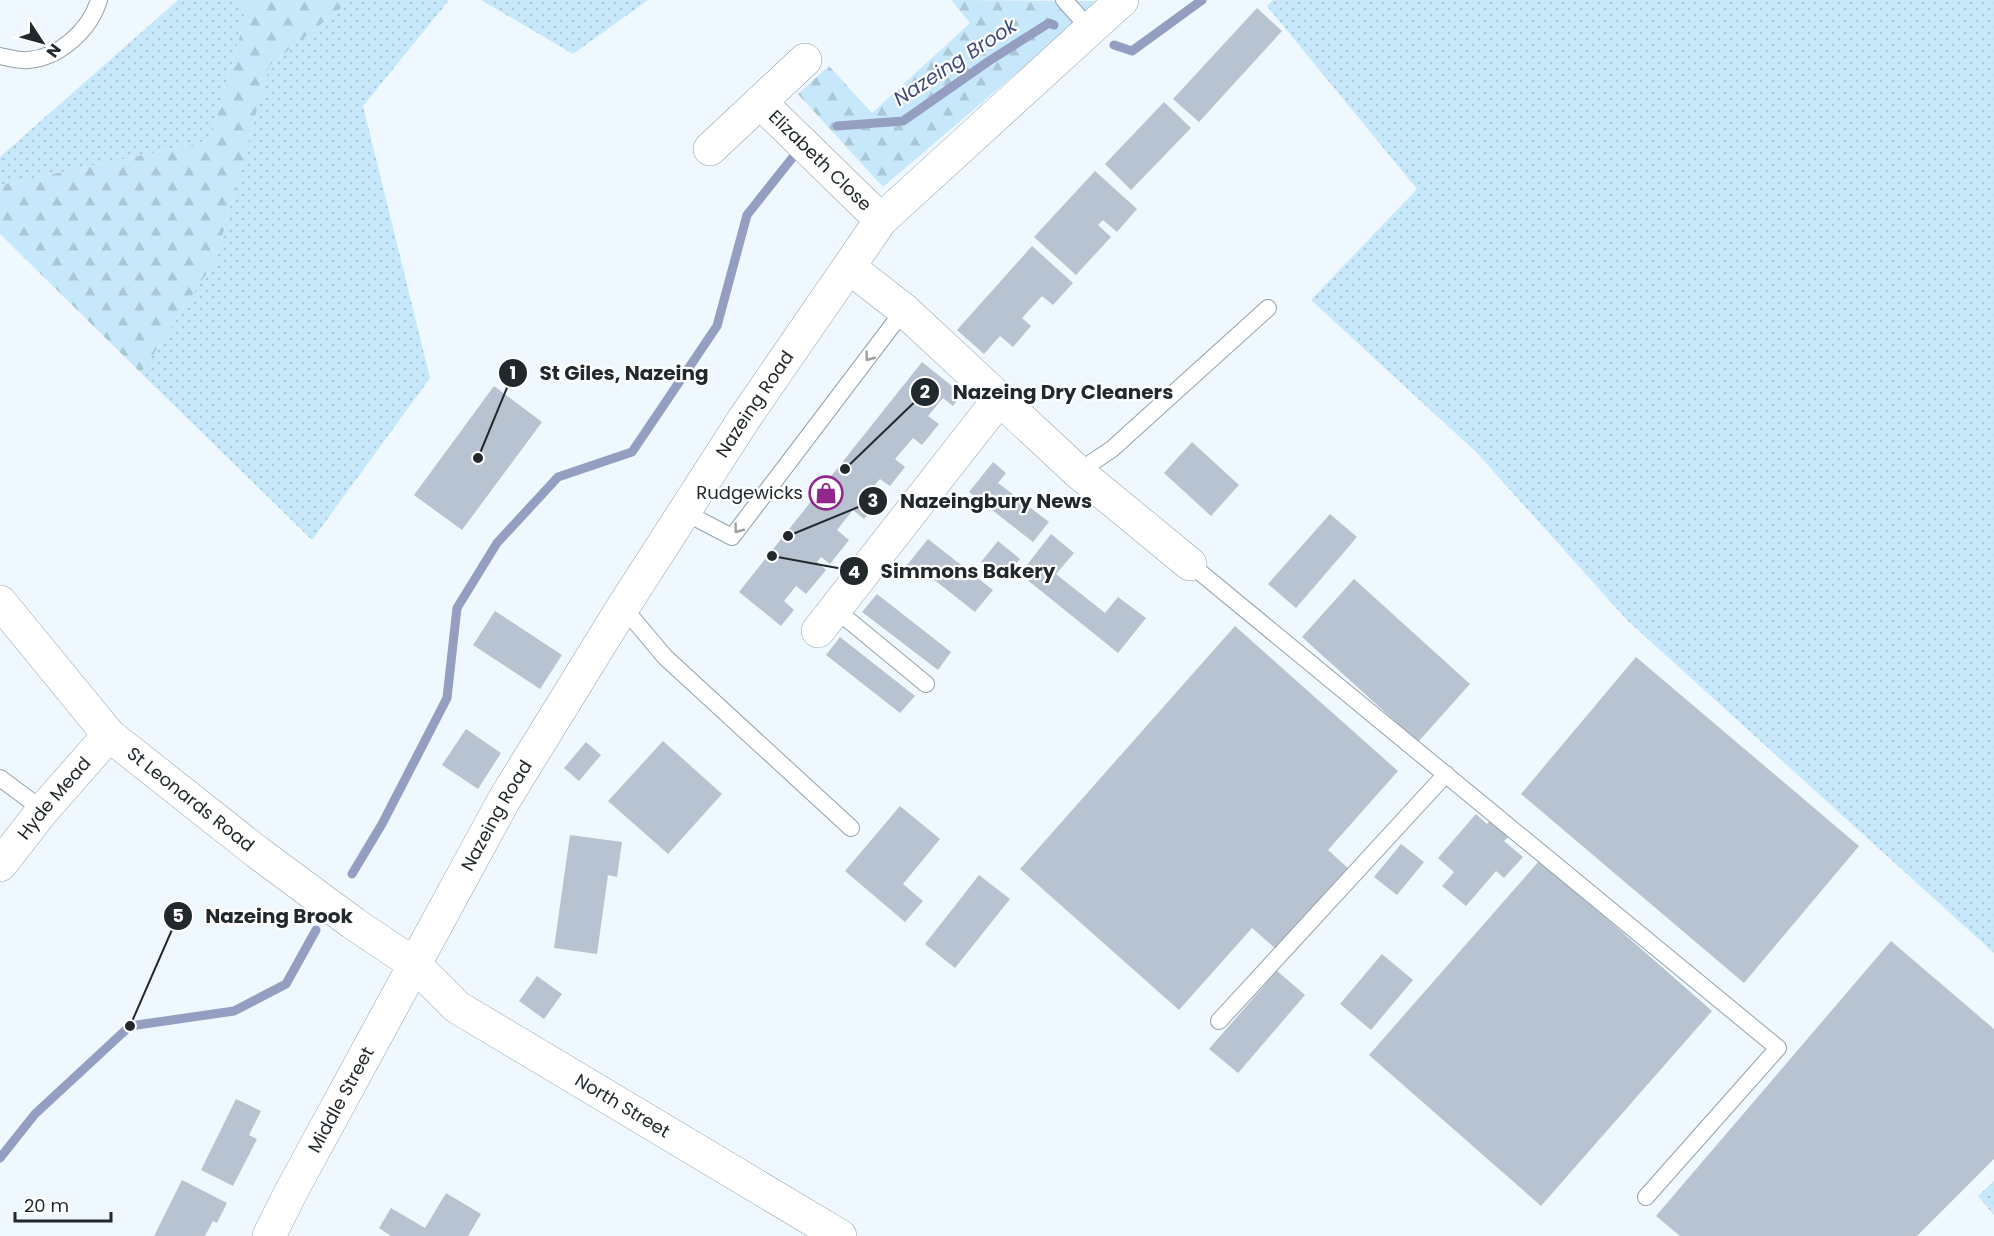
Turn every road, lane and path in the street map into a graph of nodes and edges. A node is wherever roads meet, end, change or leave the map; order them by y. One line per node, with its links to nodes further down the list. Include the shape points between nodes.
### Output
1 (99, 0): 5 (lane, via 69,43 45,57 26,60)
2 (1064, 0): 4 (lane)
3 (1122, 0): 4 (street, Nazeing Road)
4 (1090, 29): 9 (street, Nazeing Road)
5 (0, 56)
6 (805, 60): 7 (street, Elizabeth Close)
7 (760, 102): 8 (street, Elizabeth Close); 9 (street, Elizabeth Close)
8 (710, 149)
9 (881, 220): 10 (street, Nazeing Road)
10 (849, 267): 12 (street); 15 (street, Nazeing Road)
11 (1268, 308): 14 (lane, via 1112,449)
12 (904, 310): 13 (street); 15 (lane, one-way to 15, via 732,537)
13 (1000, 398): 14 (street); 19 (street)
14 (1078, 472): 16 (street)
15 (684, 512): 18 (street, Nazeing Road)
16 (1190, 564): 22 (lane)
17 (0, 602): 21 (street, St Leonards Road)
18 (622, 608): 25 (lane, via 665,657); 27 (street, Nazeing Road, via 504,800)
19 (826, 620): 20 (lane)
20 (926, 684)
21 (109, 735): 24 (street, Hyde Mead); 27 (street, St Leonards Road, via 257,852)
22 (1446, 774): 28 (lane); 29 (lane, via 1778,1048)
23 (0, 778): 24 (lane)
24 (43, 810): 26 (street, Hyde Mead)
25 (850, 828)
26 (0, 865)
27 (414, 964): 30 (street, Middle Street); 31 (street, North Street, via 457,1007)
28 (1219, 1021)
29 (1646, 1197)
30 (269, 1236)
31 (840, 1236)

